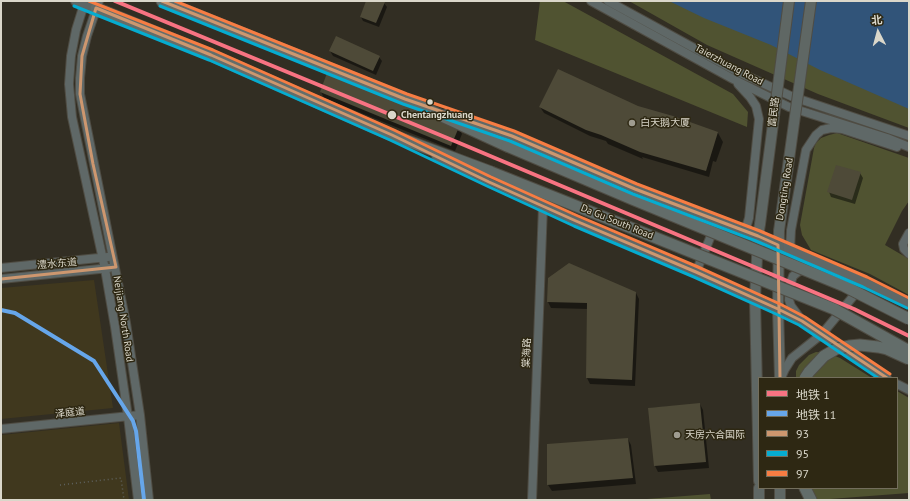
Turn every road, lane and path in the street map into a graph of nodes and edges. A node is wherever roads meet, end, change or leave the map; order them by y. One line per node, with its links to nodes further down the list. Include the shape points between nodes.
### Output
1 (162, 1): 9 (highway)
2 (591, 1): 8 (street, Taierzhuang Road)
3 (608, 1): 11 (street, Taierzhuang Road, via 736,71 786,94)
4 (789, 1): 18 (main road, 富民路, bridge)
5 (811, 1): 19 (main road, Dongting Road, bridge)
6 (82, 2): 7 (main road); 23 (street, Neijiang North Road, via 71,56 70,100)
7 (98, 5): 10 (highway, Da Gu South Road); 22 (street, Neijiang North Road, via 82,56 80,94)
8 (733, 79): 12 (street, Taierzhuang Road, via 789,107); 16 (street, via 756,106 758,119 749,218)
9 (405, 99): 15 (street, via 512,136); 34 (highway, bridge, via 507,146 844,286)
10 (392, 135): 14 (street, Da Gu South Road); 37 (highway, Da Gu South Road, bridge, via 834,309)
11 (909, 136)
12 (909, 147)
13 (909, 151): 20 (street, Dongting Road, via 842,129 822,130 806,150 791,230)
14 (543, 206): 28 (street, Da Gu South Road); 56 (street, 棠海路)
15 (717, 221): 16 (street); 28 (street)
16 (745, 231): 18 (street)
17 (909, 233): 21 (street, via 903,244)
18 (758, 236): 19 (street); 31 (main road, 富民路)
19 (778, 245): 20 (street); 33 (main road, Dongting Road)
20 (790, 250): 24 (street)
21 (909, 254)
22 (113, 256): 23 (street, 澧水东道); 25 (street, Neijiang North Road)
23 (102, 258): 26 (street, 澧水东道); 27 (street, Neijiang North Road)
24 (826, 265): 30 (street); 35 (street, via 808,267 793,276 789,300 794,312)
25 (116, 267): 27 (street, 澧水东道); 45 (street, Neijiang North Road)
26 (1, 268)
27 (105, 269): 29 (street, 澧水东道); 46 (street, Neijiang North Road)
28 (696, 272): 31 (street, Da Gu South Road)
29 (1, 279)
30 (866, 282): 32 (street); 36 (street)
31 (755, 299): 33 (street, Da Gu South Road); 48 (main road)
32 (909, 304)
33 (778, 309): 35 (street, Da Gu South Road); 39 (main road, Dongting Road)
34 (909, 319)
35 (802, 321): 36 (street, Da Gu South Road)
36 (822, 334): 40 (street, via 792,358); 42 (street, Da Gu South Road)
37 (909, 351)
38 (909, 359): 41 (highway, bridge, via 878,347 849,346 836,349 824,356)
39 (780, 377)
40 (781, 377)
41 (806, 377)
42 (886, 377)
43 (898, 384): 44 (street)
44 (909, 390)
45 (140, 415): 46 (street, 泽庭道); 55 (street, Neijiang North Road)
46 (128, 417): 47 (street, 泽庭道); 54 (street, Neijiang North Road)
47 (1, 430)
48 (758, 436)
49 (60, 485): 53 (path, via 121,478)
50 (759, 489): 57 (main road)
51 (780, 489): 58 (main road)
52 (806, 489): 59 (highway)
53 (124, 500)
54 (138, 500)
55 (149, 500)
56 (532, 500)
57 (759, 500)
58 (780, 500)
59 (811, 500)

